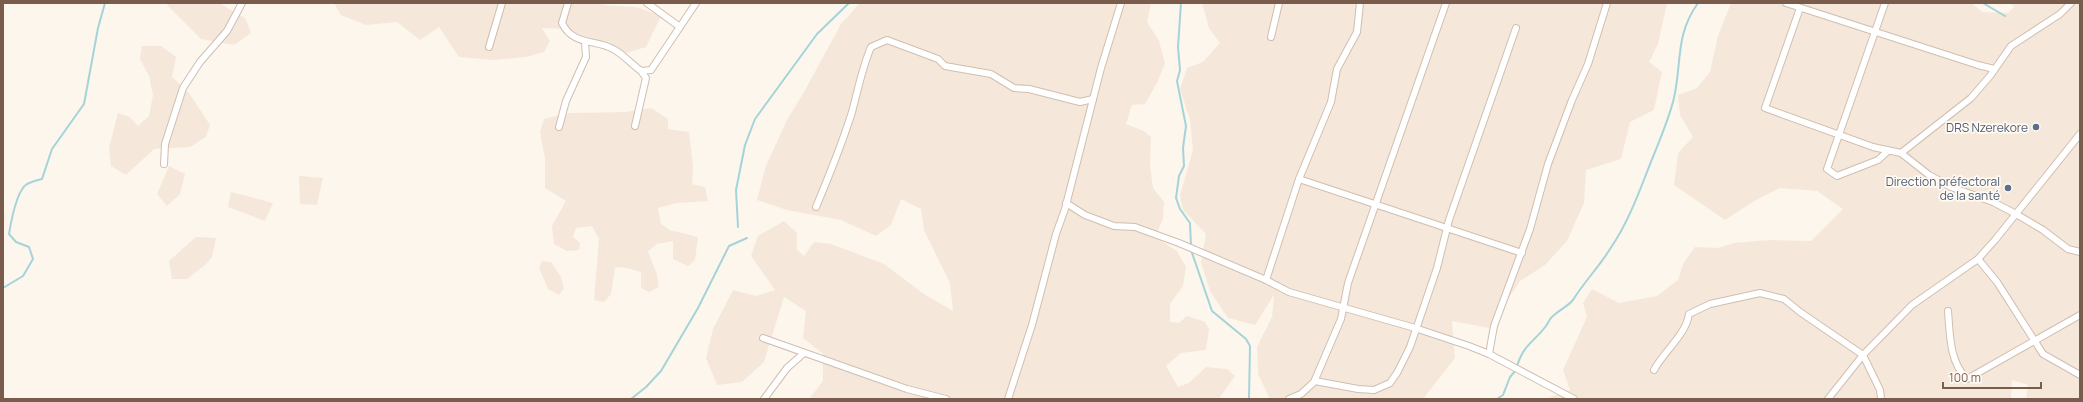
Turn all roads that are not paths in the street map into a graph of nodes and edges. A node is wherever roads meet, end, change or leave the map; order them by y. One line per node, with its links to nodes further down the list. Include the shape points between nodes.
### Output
1 (242, 3): 32 (street, via 227,31 200,62 183,88 165,144)
2 (502, 3): 20 (street)
3 (568, 3): 19 (street, via 562,23 566,32)
4 (647, 3): 15 (street)
5 (696, 3): 15 (street)
6 (1121, 3): 25 (street)
7 (1279, 3): 18 (street)
8 (1360, 3): 33 (street, via 1357,32 1337,69 1331,102)
9 (1446, 3): 35 (street)
10 (1607, 3): 40 (street, via 1588,64 1548,164)
11 (1786, 3): 14 (street)
12 (1885, 3): 17 (street)
13 (2071, 3): 21 (street, via 2060,14 2011,46)
14 (1800, 8): 17 (street); 28 (street, via 1765,108)
15 (680, 27): 22 (street)
16 (1516, 28): 38 (street)
17 (1876, 31): 21 (street); 28 (street)
18 (1272, 37)
19 (585, 42): 23 (street, via 601,44 615,50); 27 (street, via 586,57 566,101)
20 (489, 47)
21 (1994, 69): 31 (street, via 1971,98)
22 (651, 70): 23 (street); 24 (street)
23 (641, 71): 24 (street)
24 (646, 78): 26 (street)
25 (1092, 99): 34 (street); 36 (street, via 1080,102 1029,89 1014,88 990,74 945,66 938,59 887,40 871,47 863,65 852,112)
26 (635, 126)
27 (559, 127)
28 (1840, 134): 30 (street); 30 (street, via 1827,169 1837,176 1878,160)
29 (2080, 134): 37 (street)
30 (1888, 151): 31 (street)
31 (1901, 153): 37 (street, via 1929,175)
32 (164, 164)
33 (1299, 180): 35 (street); 42 (street)
34 (1066, 203): 42 (street, via 1085,215 1114,226 1135,227); 57 (street, via 1032,325)
35 (1374, 204): 38 (street); 43 (street, via 1348,283)
36 (816, 207)
37 (2016, 214): 39 (street, via 2068,249); 41 (street)
38 (1446, 228): 40 (street); 46 (street, via 1437,268)
39 (2080, 252)
40 (1522, 253): 50 (street, via 1494,326)
41 (1978, 259): 48 (street, via 1997,282); 51 (street, via 1912,305)
42 (1266, 280): 43 (street, via 1289,292)
43 (1343, 308): 46 (street); 54 (street)
44 (1948, 311): 48 (street, via 1951,351 1962,375 1967,379)
45 (2080, 315): 48 (street)
46 (1415, 328): 50 (street); 54 (street, via 1410,347 1390,383 1374,390)
47 (762, 338): 49 (street)
48 (2033, 341): 53 (street, via 2043,354)
49 (804, 352): 55 (street, via 787,368); 56 (street, via 907,389)
50 (1489, 354): 59 (street)
51 (1863, 354): 52 (street, via 1784,299 1760,293 1710,304 1689,314 1688,322); 60 (street); 61 (street, via 1880,390)
52 (1654, 370)
53 (2080, 375)
54 (1315, 380): 58 (street, via 1307,390)
55 (764, 399)
56 (946, 399)
57 (1008, 399)
58 (1290, 399)
59 (1574, 399)
60 (1828, 399)
61 (1881, 399)

